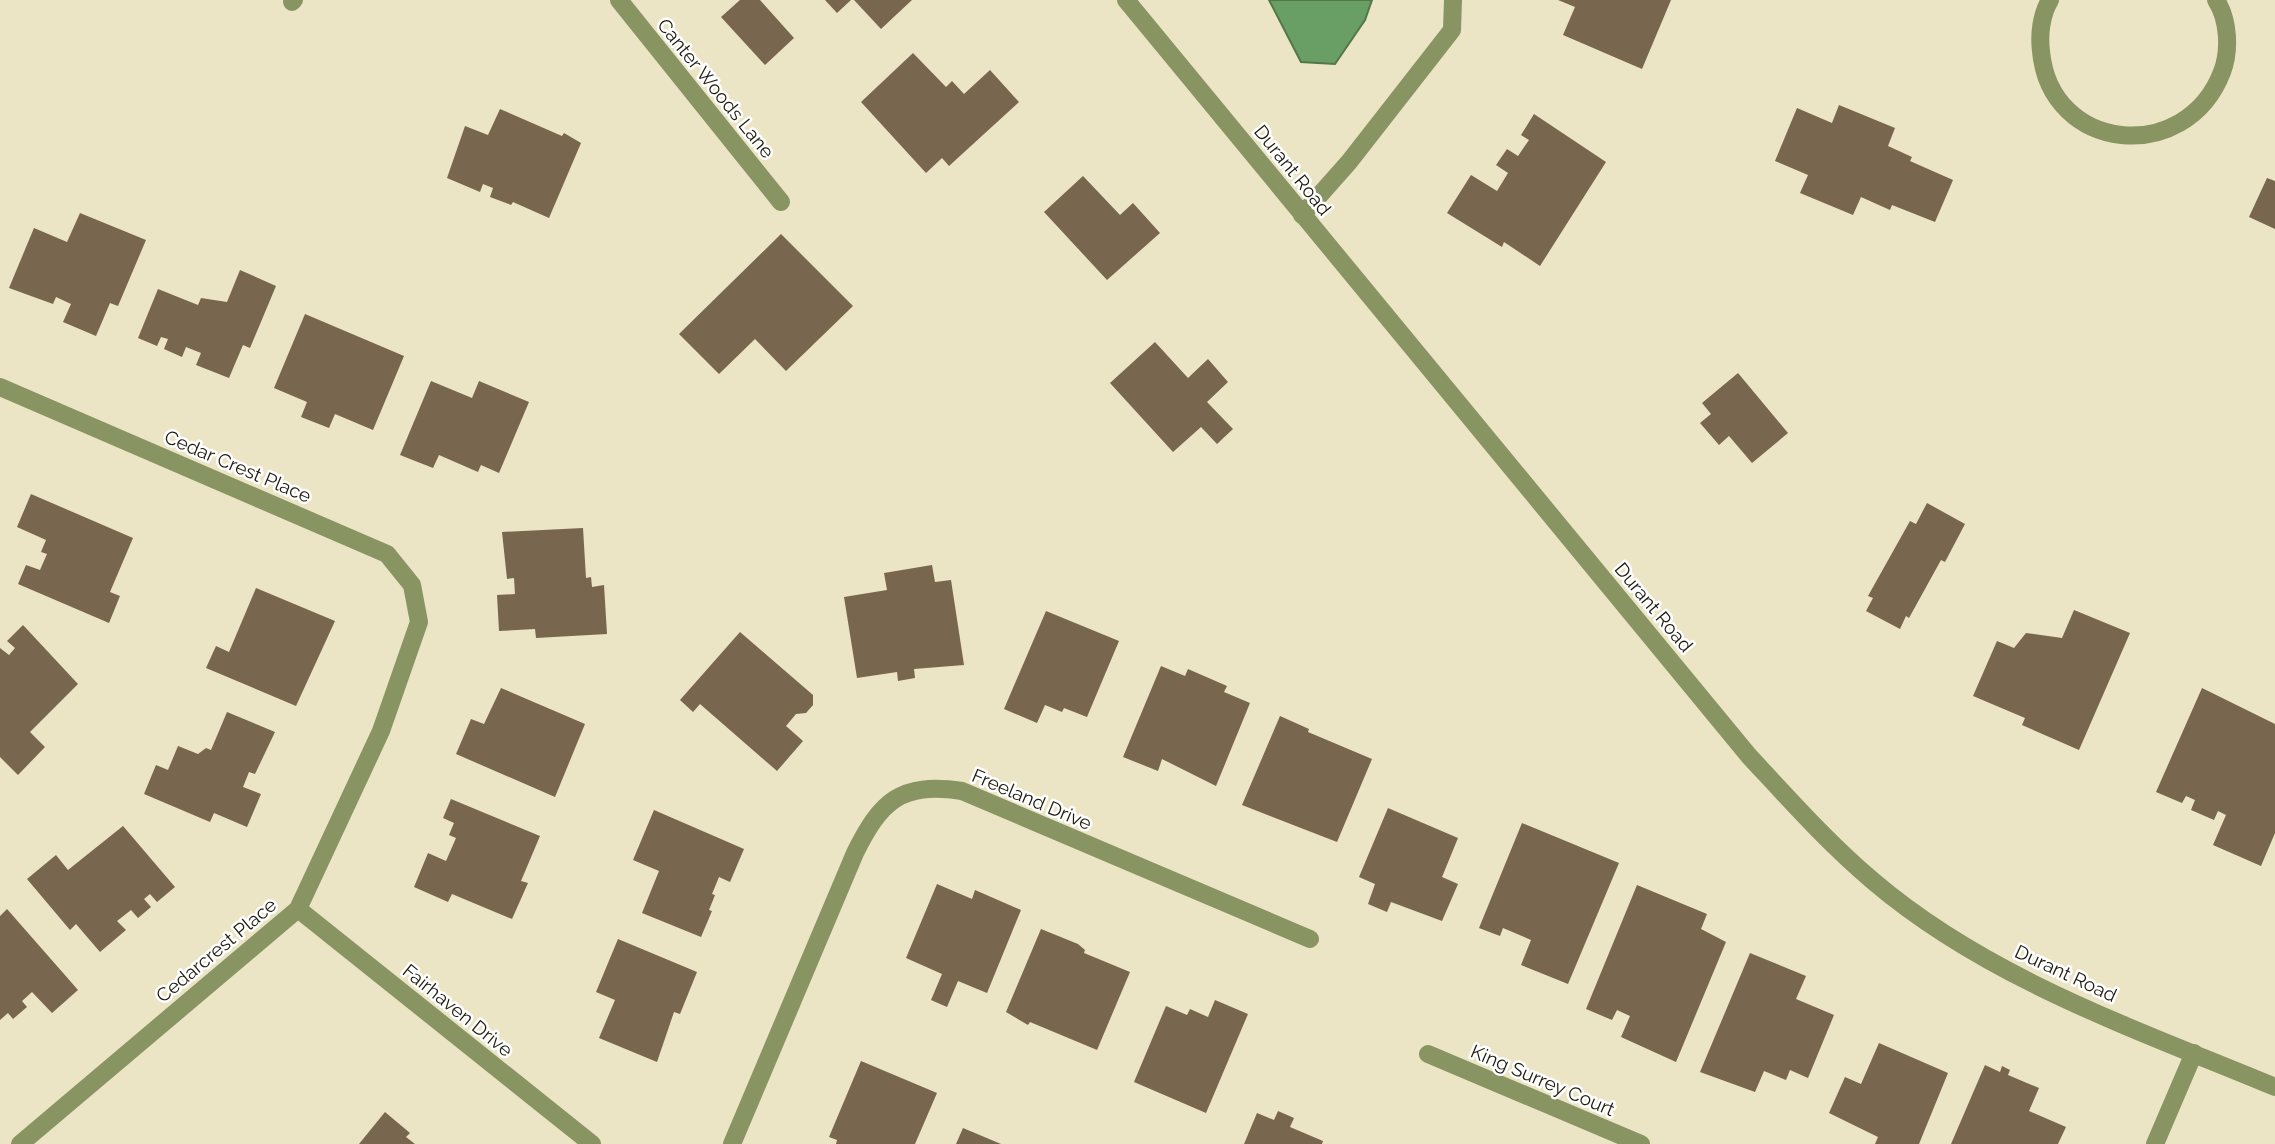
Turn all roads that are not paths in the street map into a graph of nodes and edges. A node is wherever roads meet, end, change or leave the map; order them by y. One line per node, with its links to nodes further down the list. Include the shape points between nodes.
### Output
1 (619, 0): 6 (street, Canter Woods Lane)
2 (1126, 0): 7 (street, Durant Road)
3 (1453, 0): 7 (street, via 1452,30)
4 (2050, 0): 5 (street, via 2039,35 2042,67 2056,97 2078,119 2098,129 2140,137 2171,130 2197,113 2215,91 2226,63 2227,33)
5 (2216, 0)
6 (781, 202)
7 (1302, 215): 12 (street, Durant Road, via 1749,756 1808,820 1921,918 2023,978)
8 (0, 387): 9 (street, Cedar Crest Place, via 387,554 412,585)
9 (419, 622): 10 (street, Cedarcrest Place, via 381,731)
10 (298, 909): 15 (street, Cedarcrest Place); 16 (street, Fairhaven Drive)
11 (1310, 939): 17 (street, Freeland Drive, via 962,791 942,788 906,794 877,812 863,836)
12 (2194, 1053): 14 (street, Durant Road); 19 (street)
13 (1428, 1054): 18 (street, King Surrey Court)
14 (2275, 1087)
15 (20, 1144)
16 (592, 1144)
17 (732, 1144)
18 (1641, 1144)
19 (2155, 1144)

